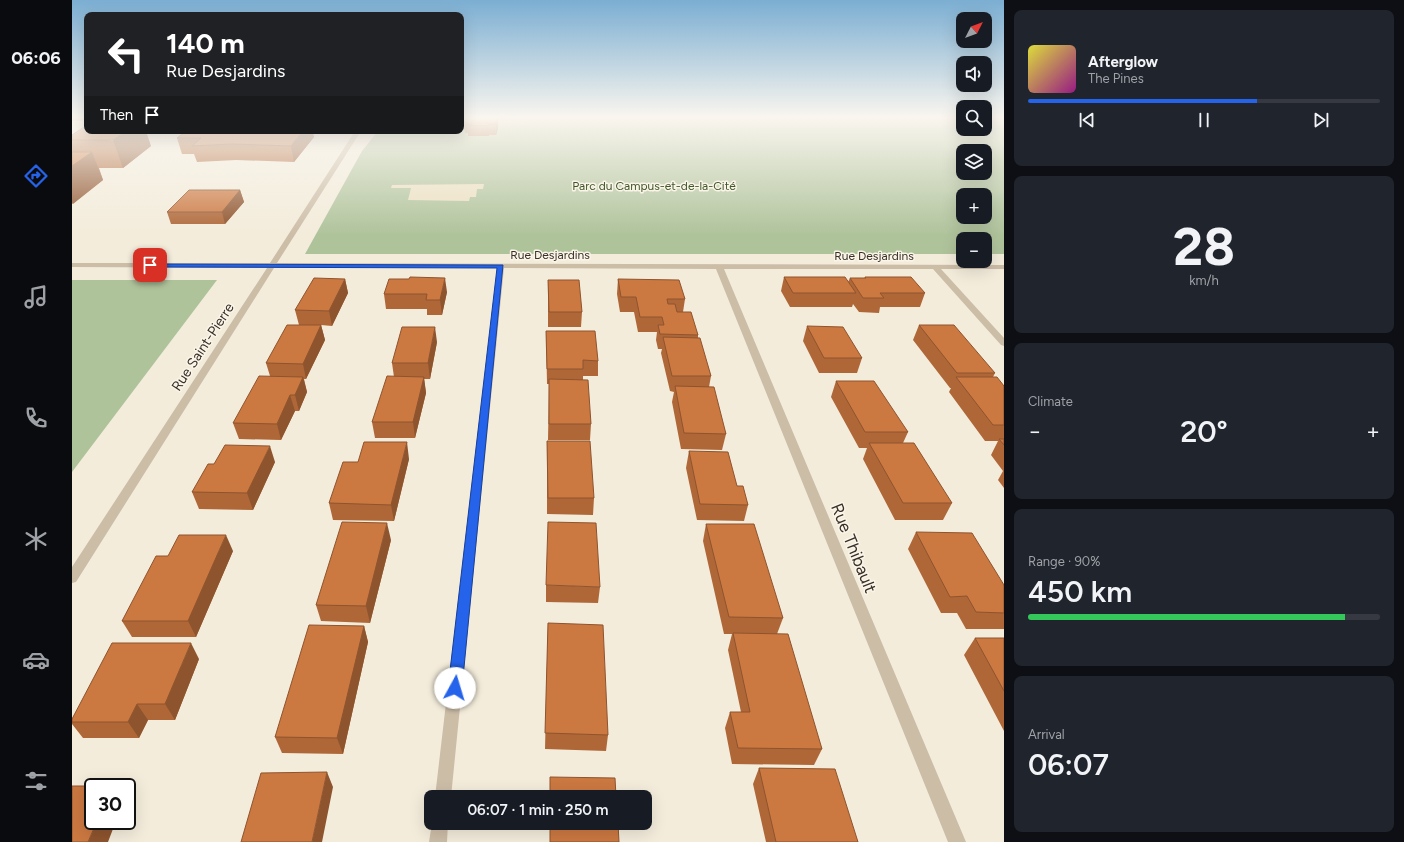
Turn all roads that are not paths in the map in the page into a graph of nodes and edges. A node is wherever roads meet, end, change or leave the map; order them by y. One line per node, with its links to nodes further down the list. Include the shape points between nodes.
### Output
1 (342, 156): 3 (street, Rue Saint-Pierre)
2 (72, 265): 3 (street, Rue Desjardins)
3 (272, 265): 4 (street, Rue Desjardins); 9 (street, Rue Saint-Pierre)
4 (500, 266): 5 (street, Rue Desjardins); 10 (street)
5 (719, 266): 6 (street, Rue Desjardins); 13 (street, Rue Thibault)
6 (935, 267): 7 (street, Rue Desjardins); 8 (street)
7 (1004, 267)
8 (1004, 343)
9 (72, 578)
10 (444, 790)
11 (439, 830): 12 (street)
12 (438, 842)
13 (957, 842)

